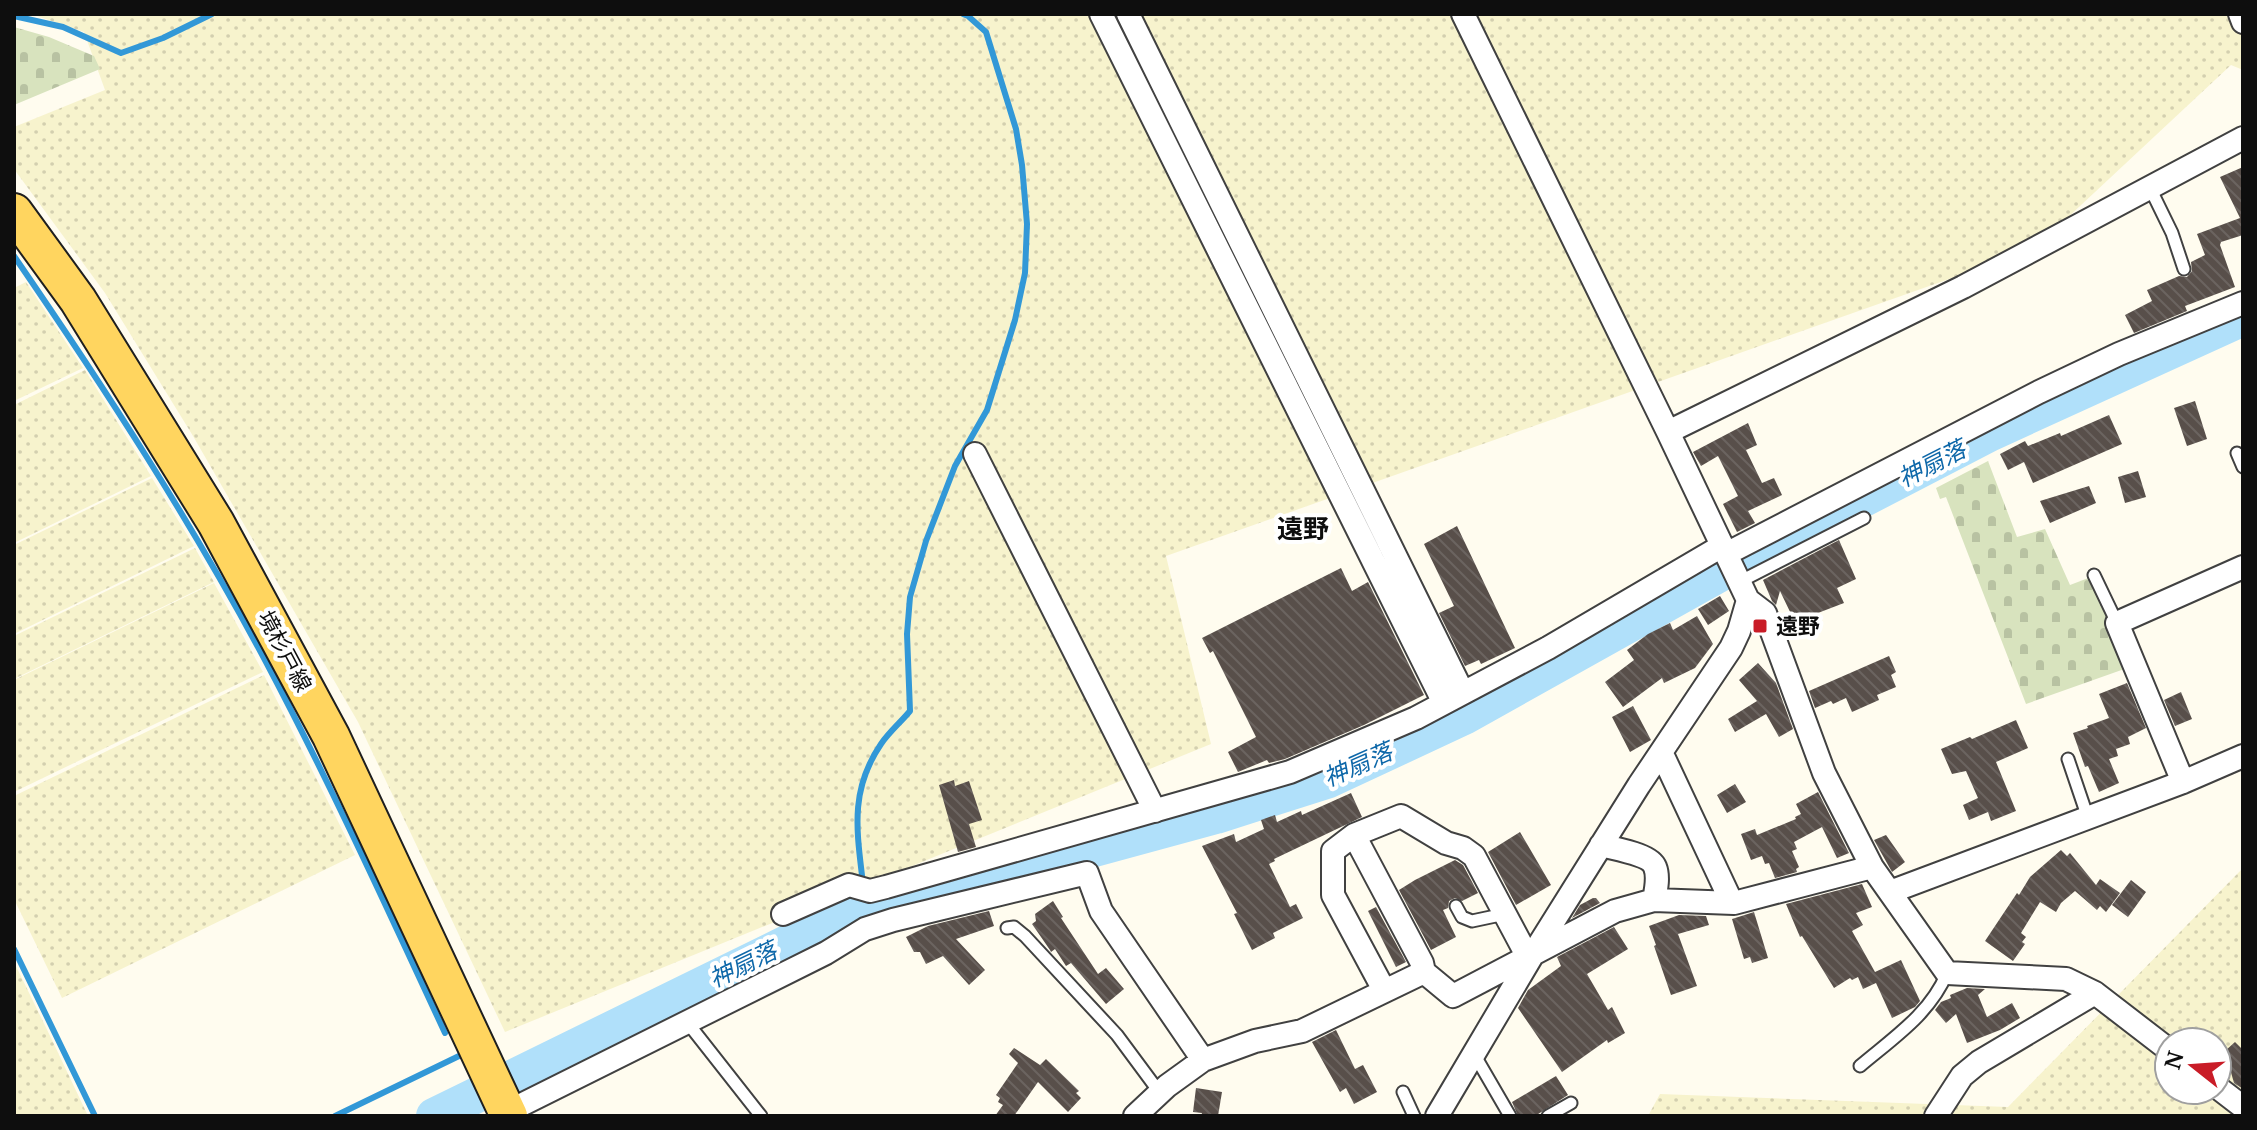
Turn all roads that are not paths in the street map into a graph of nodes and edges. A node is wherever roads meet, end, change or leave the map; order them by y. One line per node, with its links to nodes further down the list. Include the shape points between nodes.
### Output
1 (1101, 14): 21 (street)
2 (1128, 14): 21 (street)
3 (1463, 14): 11 (street)
4 (2240, 14): 5 (street)
5 (2243, 22)
6 (2243, 138): 7 (street)
7 (2150, 188): 9 (lane); 11 (street)
8 (14, 212): 53 (main road, 境杉戸線, via 78,300 216,523 331,736)
9 (2184, 269)
10 (2243, 303): 16 (street, via 2039,392)
11 (1668, 432): 16 (street)
12 (2237, 453): 14 (lane)
13 (975, 454): 26 (street)
14 (2243, 467)
15 (1864, 518): 19 (lane)
16 (1724, 550): 19 (street); 21 (street)
17 (2243, 567): 20 (street)
18 (2094, 575): 20 (lane)
19 (1743, 591): 22 (street, via 1739,631 1731,648); 30 (street, via 1765,613 1824,773)
20 (2117, 623): 25 (street)
21 (1454, 698): 26 (street, via 1290,772)
22 (1662, 754): 29 (street); 34 (street)
23 (2243, 756): 25 (street)
24 (2068, 759): 27 (lane)
25 (2183, 782): 27 (street)
26 (1155, 811): 31 (street)
27 (2088, 818): 32 (street)
28 (1354, 835): 37 (street, via 1401,816 1463,848 1474,856); 41 (street); 43 (street, via 1333,851 1333,895)
29 (1601, 845): 33 (street, via 1648,858 1655,865); 40 (street)
30 (1872, 867): 32 (street); 34 (street)
31 (886, 887): 36 (street, via 870,891 849,885); 38 (street)
32 (1890, 892): 42 (street)
33 (1654, 900): 34 (street); 40 (street, via 1615,911)
34 (1732, 903)
35 (1456, 906): 37 (lane, via 1472,921)
36 (783, 914)
37 (1505, 914): 40 (street, via 1523,948)
38 (893, 920): 45 (street, via 865,929); 48 (street, via 1087,873 1101,911)
39 (1007, 928): 51 (lane, via 1025,936 1117,1035)
40 (1533, 954): 41 (street, via 1453,996); 47 (street)
41 (1424, 972): 43 (street)
42 (1947, 973): 44 (street, via 2066,979); 49 (lane, via 1925,1010)
43 (1384, 990): 48 (street, via 1302,1031)
44 (2095, 993): 46 (street); 60 (street, via 1979,1062 1962,1076)
45 (687, 1022): 53 (street); 54 (lane)
46 (2153, 1038)
47 (1474, 1053): 57 (street); 58 (lane)
48 (1203, 1060): 51 (street)
49 (1860, 1066)
50 (1403, 1092): 56 (lane)
51 (1160, 1093): 55 (street)
52 (1571, 1103): 59 (lane)
53 (505, 1112)
54 (761, 1116)
55 (1135, 1116)
56 (1414, 1116)
57 (1437, 1116)
58 (1510, 1116)
59 (1548, 1116)
60 (1936, 1116)

